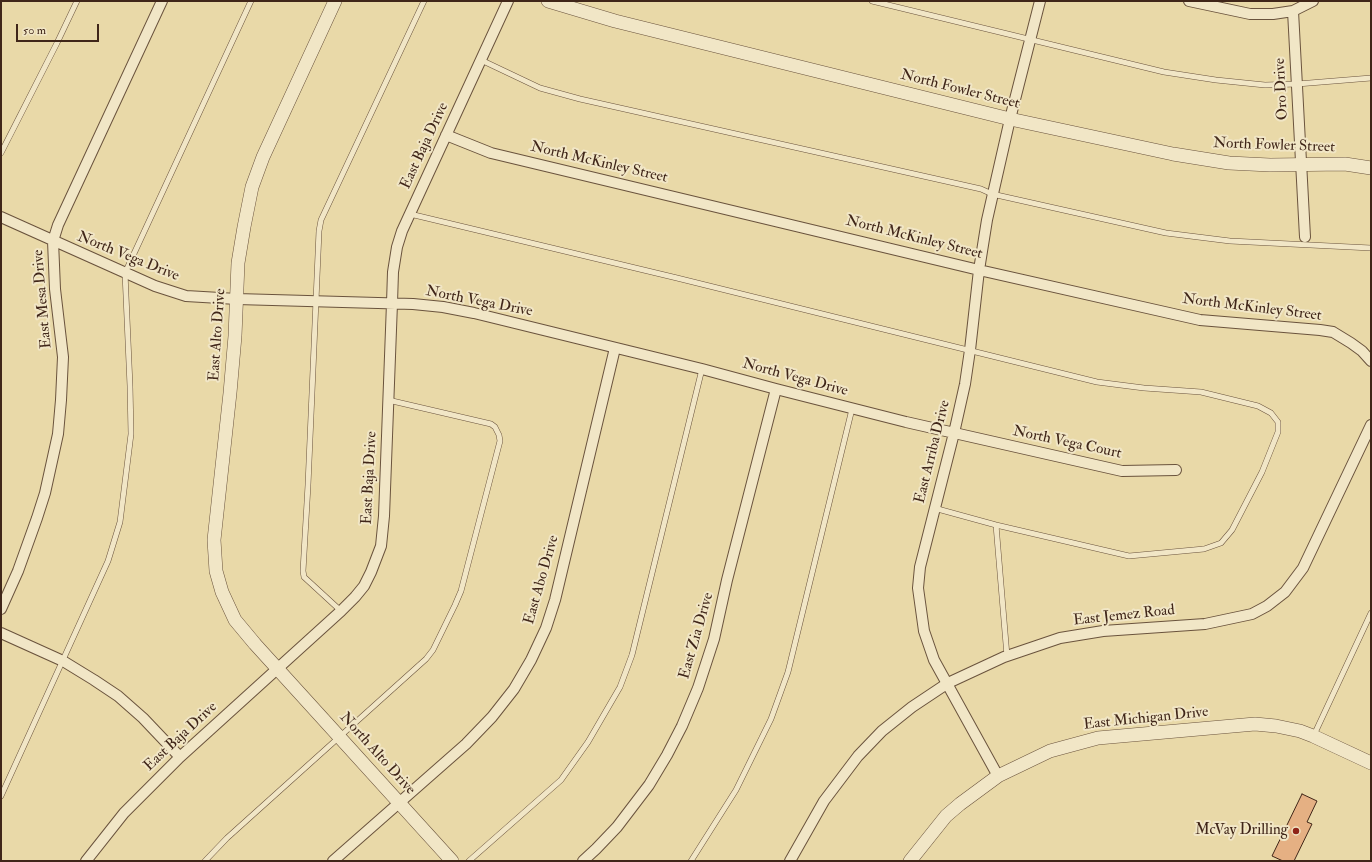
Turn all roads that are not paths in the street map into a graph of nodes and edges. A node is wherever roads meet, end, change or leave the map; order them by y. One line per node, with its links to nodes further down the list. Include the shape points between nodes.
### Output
1 (77, 1): 19 (lane)
2 (162, 1): 25 (street, East Mesa Drive, via 58,225)
3 (251, 1): 29 (lane)
4 (335, 1): 30 (street, East Alto Drive, via 271,139 252,187 238,263)
5 (424, 1): 31 (lane, via 321,220)
6 (508, 1): 14 (street, East Baja Drive)
7 (548, 1): 17 (street, North Fowler Street, via 615,21)
8 (872, 1): 13 (lane)
9 (1040, 1): 13 (street, East Arriba Drive)
10 (1189, 1): 12 (street, via 1250,14)
11 (1313, 1): 12 (street)
12 (1293, 11): 16 (street, Oro Drive)
13 (1030, 40): 16 (lane, via 1164,72 1258,84); 17 (street, East Arriba Drive)
14 (481, 60): 18 (street, East Baja Drive); 22 (lane, via 540,88 580,99 981,189)
15 (1371, 78): 16 (lane)
16 (1297, 84): 20 (street, Oro Drive)
17 (1010, 119): 20 (street, North Fowler Street, via 1203,160); 22 (street, East Arriba Drive)
18 (446, 135): 23 (street, East Baja Drive); 28 (street, North McKinley Street, via 491,152)
19 (1, 153)
20 (1301, 164): 21 (street, North Fowler Street, via 1345,164); 26 (street, Oro Drive)
21 (1371, 168)
22 (992, 194): 26 (lane, via 1166,233 1230,241); 28 (street, East Arriba Drive)
23 (410, 214): 32 (street, East Baja Drive, via 397,247); 34 (lane)
24 (1, 217): 25 (street, North Vega Drive)
25 (53, 241): 29 (street, North Vega Drive); 45 (street, East Mesa Drive, via 55,289 63,357 58,434 47,487 37,518 18,572)
26 (1305, 241): 27 (lane)
27 (1371, 248)
28 (979, 270): 34 (street, East Arriba Drive); 35 (street, North McKinley Street, via 1200,320 1333,332 1362,351)
29 (124, 273): 30 (street, North Vega Drive, via 186,296); 50 (lane, via 131,434 120,522 108,561)
30 (237, 299): 31 (street, North Vega Drive); 51 (street, East Alto Drive, via 214,540 216,571 235,620)
31 (316, 301): 32 (street, North Vega Drive); 46 (lane, via 303,571 304,577)
32 (392, 303): 33 (street, North Vega Drive, via 443,307 474,313); 38 (street, East Baja Drive)
33 (615, 348): 36 (street, North Vega Drive); 59 (street, East Abo Drive, via 555,600 546,628 531,660 514,689 492,717 466,744)
34 (970, 350): 41 (street, East Arriba Drive); 44 (lane, via 1097,382 1201,392 1258,406 1271,413 1278,422 1278,432 1265,465 1232,530 1221,543 1204,549 1129,556)
35 (1371, 361)
36 (702, 369): 37 (street, North Vega Drive); 64 (lane, via 632,655 620,687 588,742 561,780)
37 (776, 390): 39 (street, North Vega Drive); 65 (street, East Zia Drive, via 714,639 698,688 682,726 649,785 617,826)
38 (388, 400): 46 (street, East Baja Drive, via 381,546 364,586); 53 (lane, via 491,424 495,427 500,441 461,591 433,650)
39 (852, 409): 41 (street, North Vega Drive); 66 (lane, via 788,672 771,719 736,790)
40 (1371, 425): 49 (street, East Jemez Road, via 1303,568 1285,592 1267,606 1252,614 1205,624 1103,630 1060,638)
41 (954, 434): 42 (street, North Vega Court, via 1122,472); 43 (street, East Arriba Drive)
42 (1176, 470)
43 (934, 508): 44 (lane); 52 (street, East Arriba Drive, via 920,567 918,588 924,631 934,660)
44 (996, 525): 49 (lane)
45 (1, 609)
46 (341, 612): 51 (street, East Baja Drive)
47 (1371, 613): 54 (lane)
48 (1, 632): 50 (street)
49 (1007, 656): 52 (street, East Jemez Road)
50 (63, 661): 55 (street, via 118,696); 58 (lane)
51 (278, 669): 53 (street, North Alto Drive); 55 (street, East Baja Drive)
52 (948, 683): 57 (street, East Arriba Drive); 67 (street, East Jemez Road, via 882,731 858,756 824,800)
53 (339, 736): 59 (street, North Alto Drive); 61 (lane)
54 (1313, 736): 56 (street, East Michigan Drive); 57 (street, East Michigan Drive, via 1300,731 1255,724 1098,738 1050,751)
55 (180, 757): 60 (street, East Baja Drive, via 124,813)
56 (1371, 764)
57 (998, 776): 68 (street, East Michigan Drive, via 946,816)
58 (1, 796)
59 (400, 802): 62 (street, East Abo Drive); 63 (street, North Alto Drive)
60 (86, 861)
61 (205, 861)
62 (333, 861)
63 (452, 861)
64 (469, 861)
65 (583, 861)
66 (691, 861)
67 (790, 861)
68 (910, 861)

